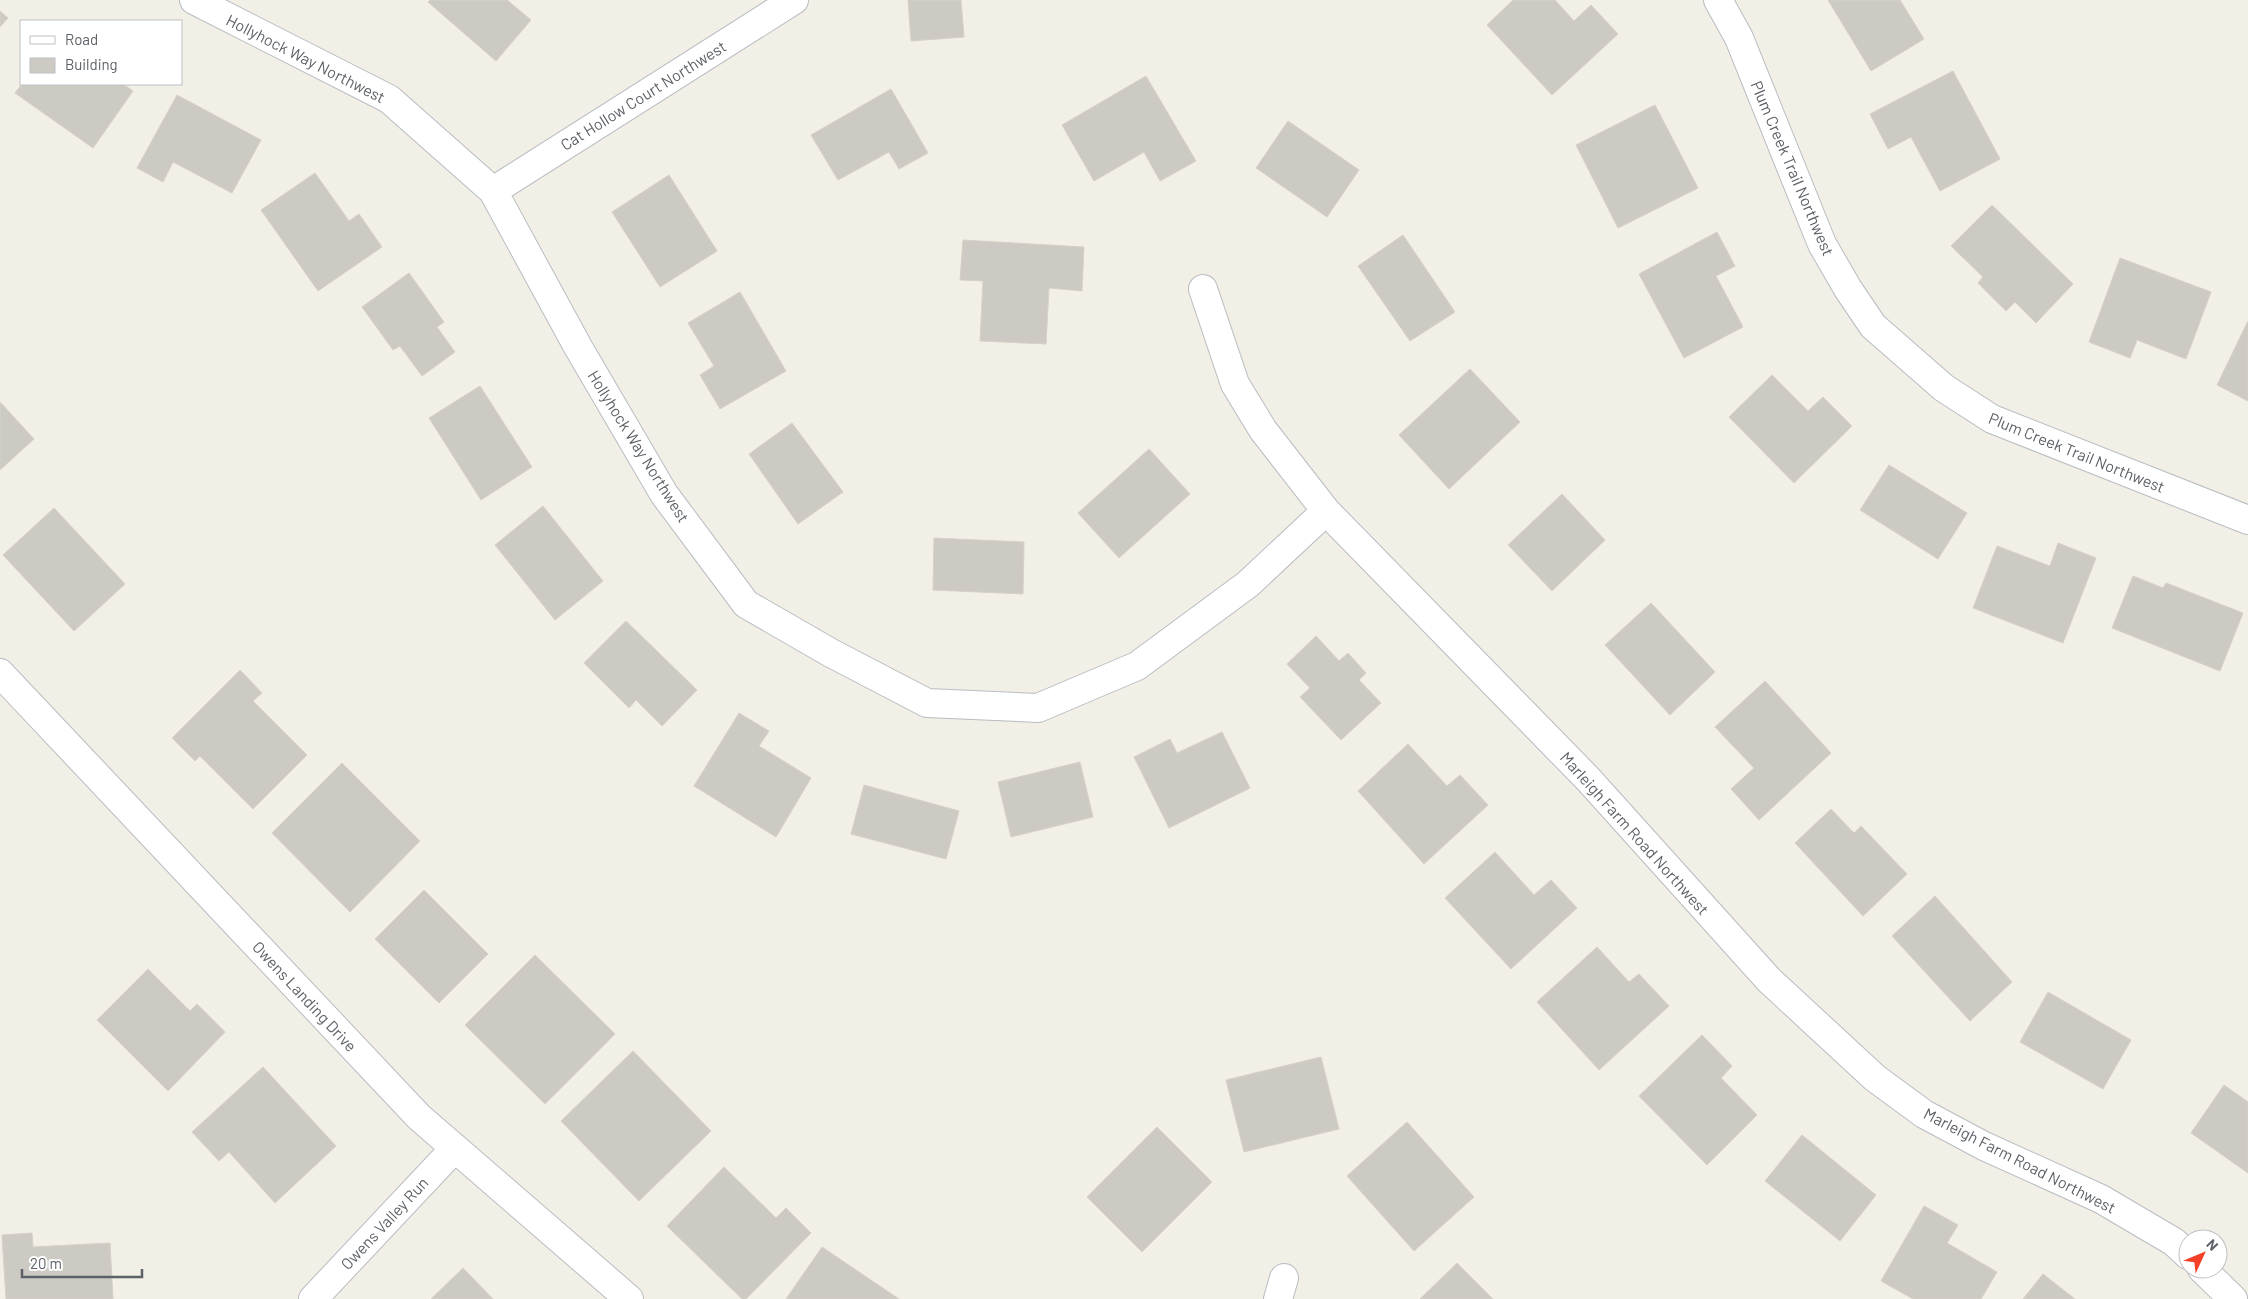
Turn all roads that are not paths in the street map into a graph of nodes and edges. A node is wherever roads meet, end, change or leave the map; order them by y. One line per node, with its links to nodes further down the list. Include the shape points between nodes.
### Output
1 (194, 0): 4 (street, Hollyhock Way Northwest, via 389,100)
2 (794, 0): 4 (street, Cat Hollow Court Northwest)
3 (1718, 0): 7 (street, Plum Creek Trail Northwest, via 1739,38 1822,244 1873,326 1944,388 1992,420)
4 (492, 191): 6 (street, Hollyhock Way Northwest, via 664,494 746,604 927,703 1038,708 1137,666 1248,584)
5 (1203, 289): 6 (street, Marleigh Farm Road Northwest, via 1235,384 1263,430)
6 (1326, 511): 10 (street, Marleigh Farm Road Northwest, via 1588,779 1769,980 1875,1078 1924,1114 1984,1146 2101,1199)
7 (2248, 520)
8 (0, 673): 9 (street, Owens Landing Drive, via 419,1117)
9 (454, 1148): 12 (street, Owens Valley Run); 13 (street, Owens Landing Drive)
10 (2178, 1246)
11 (2212, 1279): 14 (street)
12 (313, 1299)
13 (629, 1299)
14 (2233, 1299)

